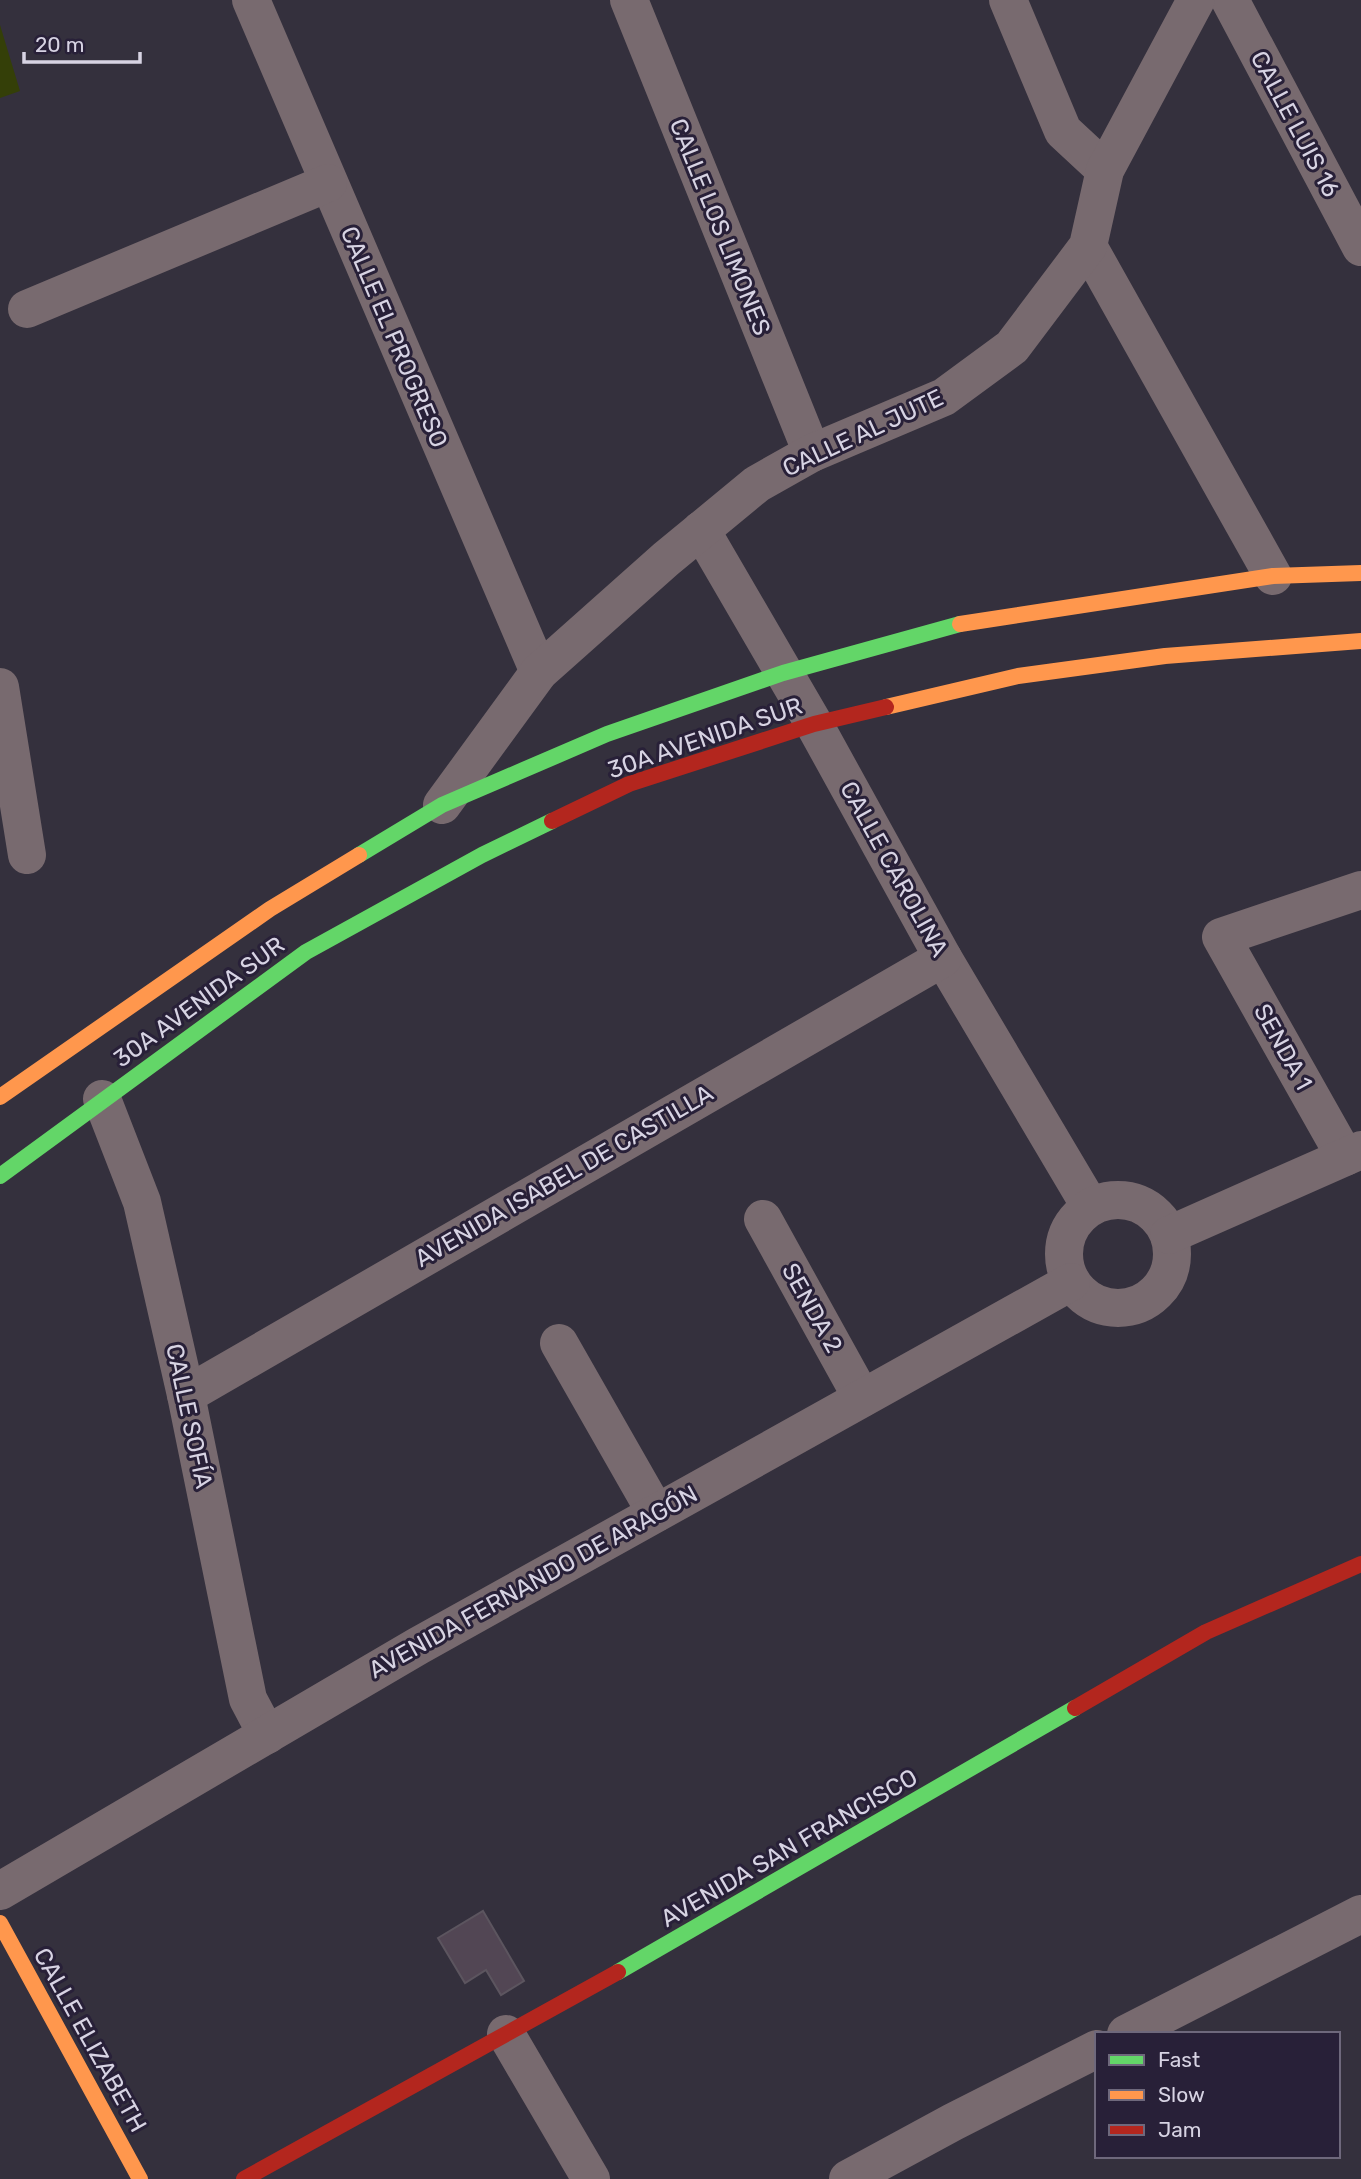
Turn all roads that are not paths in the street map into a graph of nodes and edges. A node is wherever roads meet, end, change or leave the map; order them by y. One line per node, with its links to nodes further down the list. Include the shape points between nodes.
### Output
1 (251, 0): 7 (street, CALLE EL PROGRESO)
2 (629, 0): 11 (street, CALLE LOS LIMONES)
3 (1008, 0): 6 (street, via 1063,131)
4 (1196, 0): 6 (street, CALLE AL JUTE)
5 (1230, 0): 9 (street, CALLE LUIS 16)
6 (1105, 170): 8 (street, CALLE AL JUTE)
7 (328, 183): 10 (street); 16 (street, CALLE EL PROGRESO)
8 (1088, 246): 11 (street, CALLE AL JUTE, via 1012,347 944,397); 14 (street)
9 (1361, 247)
10 (27, 309)
11 (812, 453): 12 (street, CALLE AL JUTE, via 757,484)
12 (701, 530): 16 (street, CALLE AL JUTE); 17 (street, CALLE CAROLINA)
13 (1361, 573): 14 (street, 30A AVENIDA SUR)
14 (1273, 576): 17 (street, 30A AVENIDA SUR, via 967,622)
15 (1361, 640): 19 (street, 30A AVENIDA SUR, via 1165,656 1018,677)
16 (539, 672): 20 (street, CALLE AL JUTE)
17 (783, 673): 19 (street, CALLE CAROLINA); 20 (street, 30A AVENIDA SUR, via 607,734)
18 (0, 687): 21 (street)
19 (814, 724): 23 (street, CALLE CAROLINA); 25 (street, 30A AVENIDA SUR, via 629,784 482,855 306,953)
20 (442, 805): 24 (street, 30A AVENIDA SUR, via 270,909)
21 (27, 855)
22 (1361, 890): 26 (street, SENDA 1, via 1221,937)
23 (943, 958): 28 (street, CALLE CAROLINA); 33 (street, AVENIDA ISABEL DE CASTILLA)
24 (0, 1097)
25 (102, 1099): 27 (street, 30A AVENIDA SUR); 33 (street, CALLE SOFÍA, via 142,1202)
26 (1353, 1153): 30 (street)
27 (0, 1176)
28 (1090, 1206): 30 (street, via 1127,1199 1159,1218); 31 (street, via 1073,1221 1065,1240 1064,1262)
29 (763, 1219): 34 (street, SENDA 2)
30 (1169, 1235): 31 (street, via 1172,1255 1168,1274 1142,1303 1122,1309 1102,1306 1084,1297)
31 (1071, 1282): 34 (street, AVENIDA FERNANDO DE ARAGÓN)
32 (559, 1343): 35 (street)
33 (186, 1395): 37 (street, CALLE SOFÍA, via 247,1699)
34 (862, 1398): 35 (street, AVENIDA FERNANDO DE ARAGÓN)
35 (656, 1513): 37 (street, AVENIDA FERNANDO DE ARAGÓN)
36 (1361, 1564): 42 (street, AVENIDA SAN FRANCISCO, via 1206,1632)
37 (267, 1735): 38 (street, AVENIDA FERNANDO DE ARAGÓN)
38 (0, 1891)
39 (1361, 1914): 41 (street)
40 (0, 1923): 44 (street, CALLE ELIZABETH)
41 (1130, 2032)
42 (506, 2034): 45 (street, AVENIDA SAN FRANCISCO); 46 (street)
43 (1095, 2050): 47 (street)
44 (140, 2179)
45 (244, 2179)
46 (591, 2179)
47 (848, 2179)

